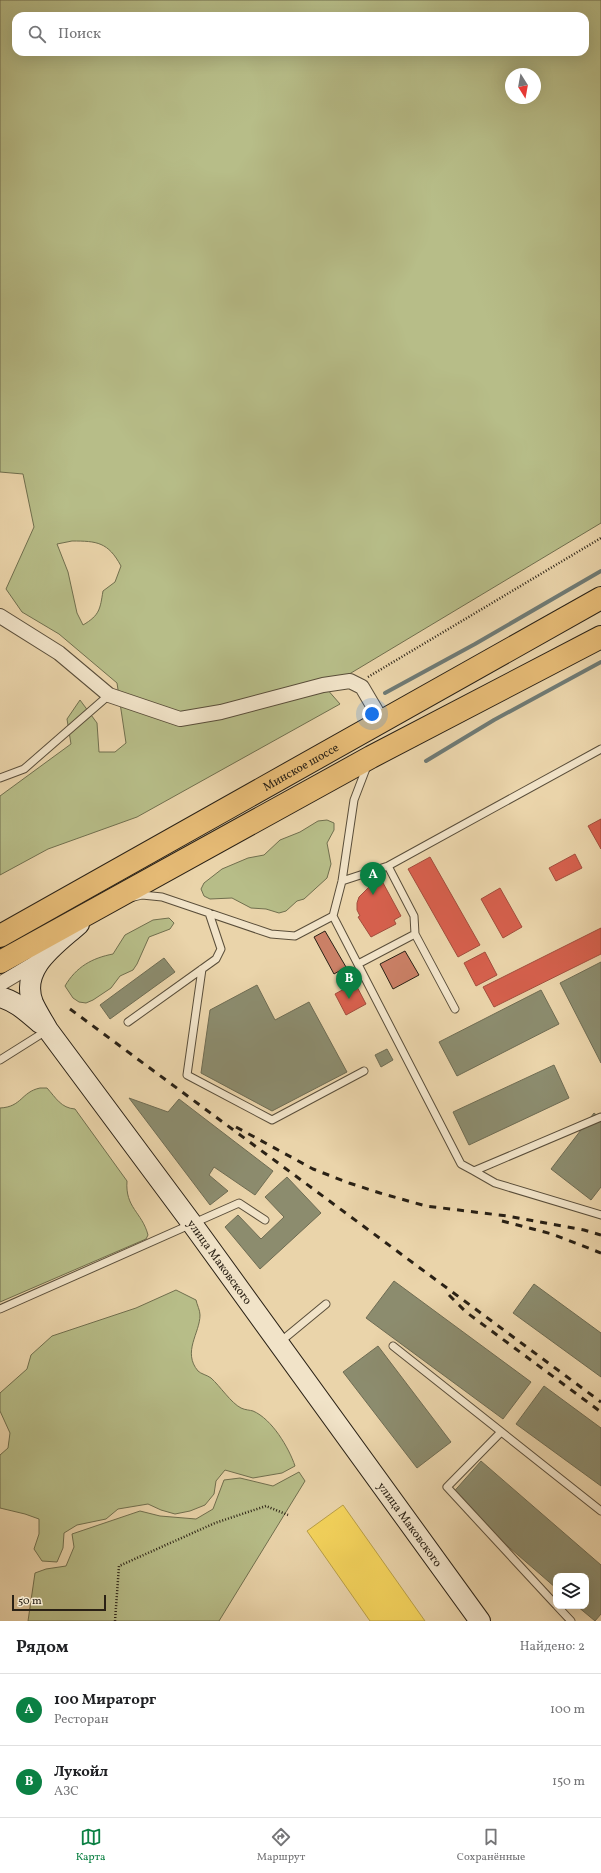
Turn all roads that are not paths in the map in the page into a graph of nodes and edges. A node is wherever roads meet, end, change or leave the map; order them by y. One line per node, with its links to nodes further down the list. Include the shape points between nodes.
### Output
1 (601, 598): 5 (highway, Минское шоссе)
2 (0, 616): 4 (street, via 60,653)
3 (601, 637): 7 (highway, Минское шоссе)
4 (109, 695): 5 (street, via 180,719 221,712 323,685 350,681 362,687); 8 (lane, via 24,769)
5 (382, 721): 15 (highway, Минское шоссе)
6 (601, 749): 9 (lane)
7 (371, 757): 10 (lane, via 354,800); 11 (highway, Минское шоссе)
8 (0, 778)
9 (388, 866): 10 (lane); 14 (lane, via 414,916)
10 (342, 881): 13 (lane)
11 (101, 905): 12 (lane, via 142,896 162,897); 16 (main road, улица Маковского); 17 (highway, Минское шоссе)
12 (209, 913): 13 (lane, via 271,934 295,936); 19 (lane, via 221,949 216,959)
13 (333, 916): 18 (lane)
14 (415, 934): 18 (lane); 22 (lane)
15 (0, 936)
16 (40, 960): 20 (street); 24 (main road, улица Маковского, via 32,974 30,987 33,1002)
17 (0, 962)
18 (358, 964): 28 (lane, via 461,1164)
19 (202, 969): 23 (lane); 26 (lane, via 187,1075 272,1120)
20 (0, 984)
21 (0, 997): 24 (main road, via 22,1008)
22 (455, 1009)
23 (128, 1022)
24 (48, 1030): 25 (lane); 31 (main road, улица Маковского)
25 (0, 1060)
26 (364, 1071)
27 (601, 1117): 28 (lane)
28 (474, 1171): 29 (lane, via 495,1183)
29 (601, 1215)
30 (265, 1220): 31 (lane, via 239,1203)
31 (193, 1225): 33 (lane); 34 (main road, улица Маковского)
32 (326, 1304): 34 (lane)
33 (0, 1310)
34 (278, 1343): 40 (main road, улица Маковского)
35 (393, 1346): 36 (lane)
36 (501, 1432): 37 (lane); 38 (lane, via 446,1487)
37 (601, 1511)
38 (553, 1601)
39 (560, 1609): 41 (lane)
40 (480, 1621)
41 (571, 1621)

